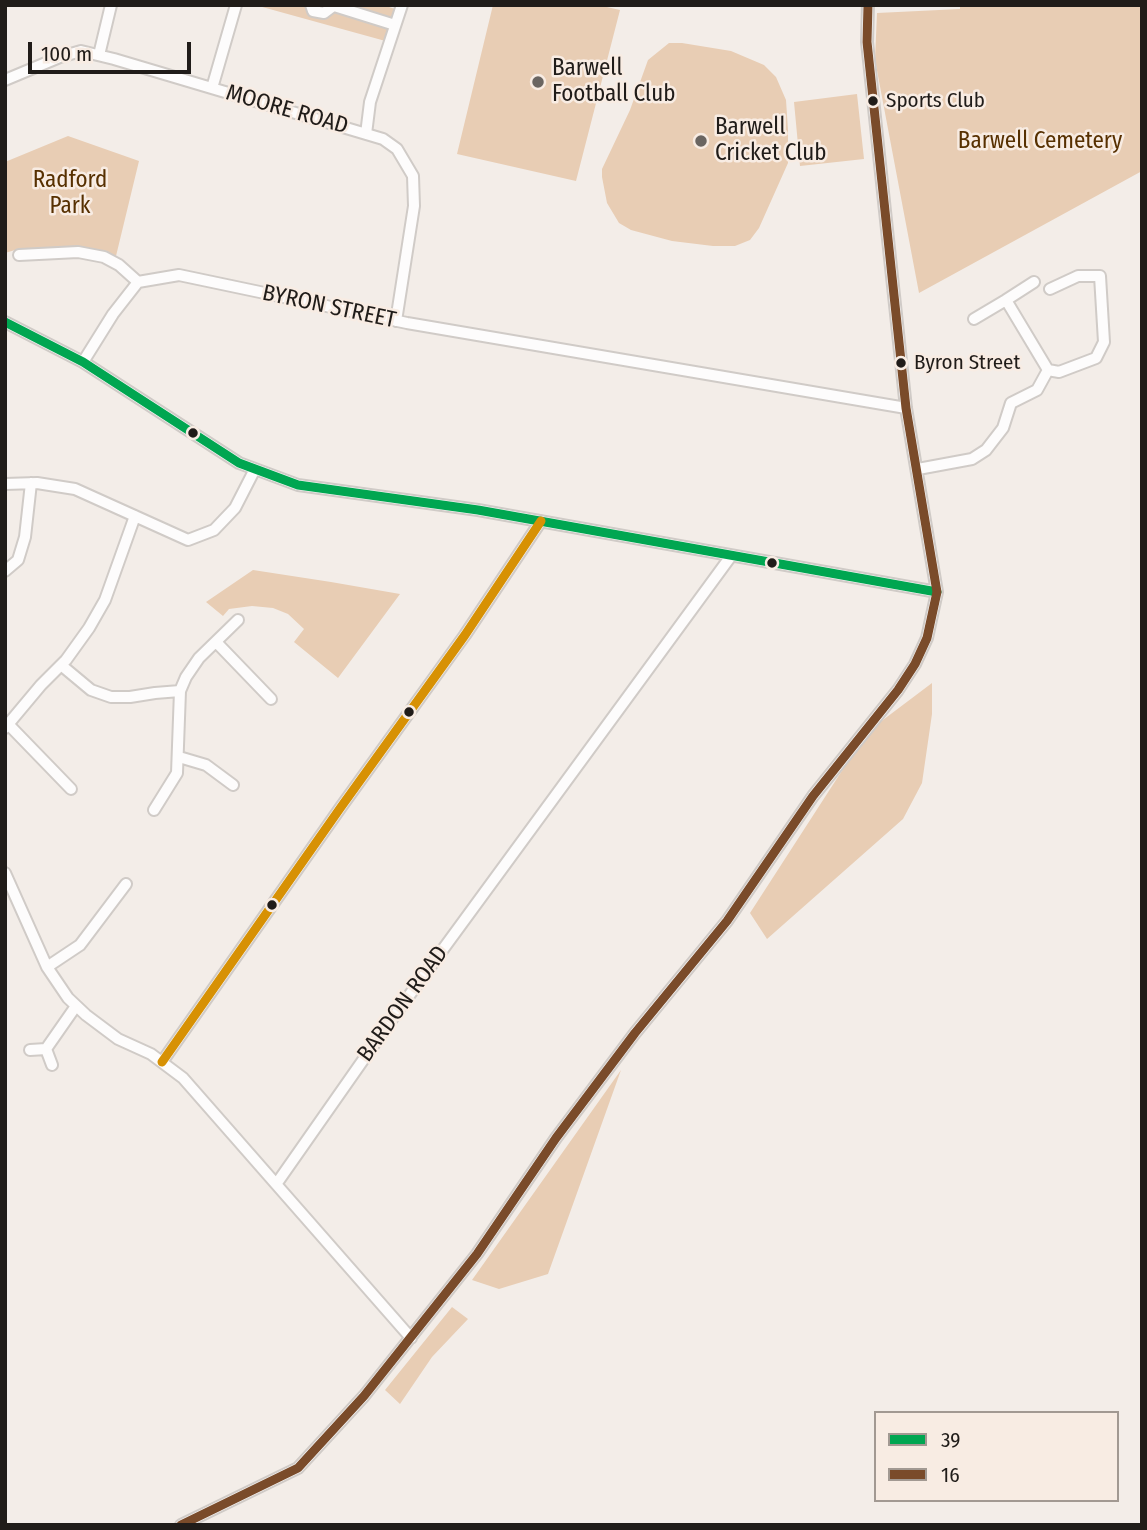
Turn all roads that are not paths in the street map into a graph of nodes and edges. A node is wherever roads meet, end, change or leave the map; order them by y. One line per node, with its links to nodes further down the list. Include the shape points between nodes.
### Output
1 (111, 5): 8 (street)
2 (236, 5): 10 (street)
3 (311, 5): 6 (street, via 313,11 324,13)
4 (402, 5): 7 (street)
5 (868, 5): 22 (street, via 867,42)
6 (331, 6): 7 (street)
7 (395, 25): 11 (street, via 370,102)
8 (99, 55): 9 (street, MOORE ROAD, via 81,51); 10 (street, MOORE ROAD)
9 (5, 80)
10 (212, 88): 11 (street, MOORE ROAD)
11 (366, 134): 18 (street, MOORE ROAD, via 397,149 413,176 414,206)
12 (19, 255): 13 (street, via 78,252 102,256)
13 (138, 282): 18 (street, BYRON STREET, via 179,275); 20 (street)
14 (1034, 282): 16 (street)
15 (1050, 289): 21 (street, via 1078,276 1100,276 1104,342 1096,358 1059,372)
16 (1006, 300): 17 (street); 21 (street)
17 (975, 320)
18 (396, 321): 22 (street, BYRON STREET)
19 (5, 322): 20 (street)
20 (83, 362): 23 (street, via 239,463)
21 (1048, 370): 24 (street, via 1037,390 1011,403 1003,428 986,450 972,459)
22 (906, 408): 24 (street)
23 (256, 469): 27 (street, via 234,508 214,530 188,540); 28 (street, via 298,485)
24 (918, 469): 31 (street)
25 (31, 483): 26 (street); 27 (street, via 75,489); 30 (street, via 25,537 18,560)
26 (5, 484)
27 (135, 516): 34 (street, via 105,600)
28 (541, 522): 29 (street); 48 (street)
29 (731, 556): 31 (street); 50 (street, BARDON ROAD)
30 (5, 571)
31 (937, 592): 51 (street, via 927,638 898,690 813,796 727,921 603,1075 477,1254)
32 (238, 620): 33 (street)
33 (217, 643): 35 (street, via 199,658); 36 (street)
34 (61, 665): 35 (street, via 91,690 111,697); 37 (street)
35 (180, 691): 38 (street)
36 (271, 699)
37 (7, 726): 40 (street)
38 (179, 757): 39 (street, via 206,765); 41 (street, via 177,773)
39 (233, 785)
40 (71, 789)
41 (154, 810)
42 (5, 873): 44 (street)
43 (126, 884): 44 (street, via 80,945)
44 (47, 967): 45 (street)
45 (76, 1006): 46 (street); 48 (street, via 118,1039)
46 (46, 1049): 47 (street); 49 (street)
47 (30, 1050)
48 (162, 1062): 50 (street, via 183,1078)
49 (52, 1065)
50 (277, 1183): 51 (street)
51 (411, 1338): 52 (street, via 298,1468)
52 (181, 1525)

